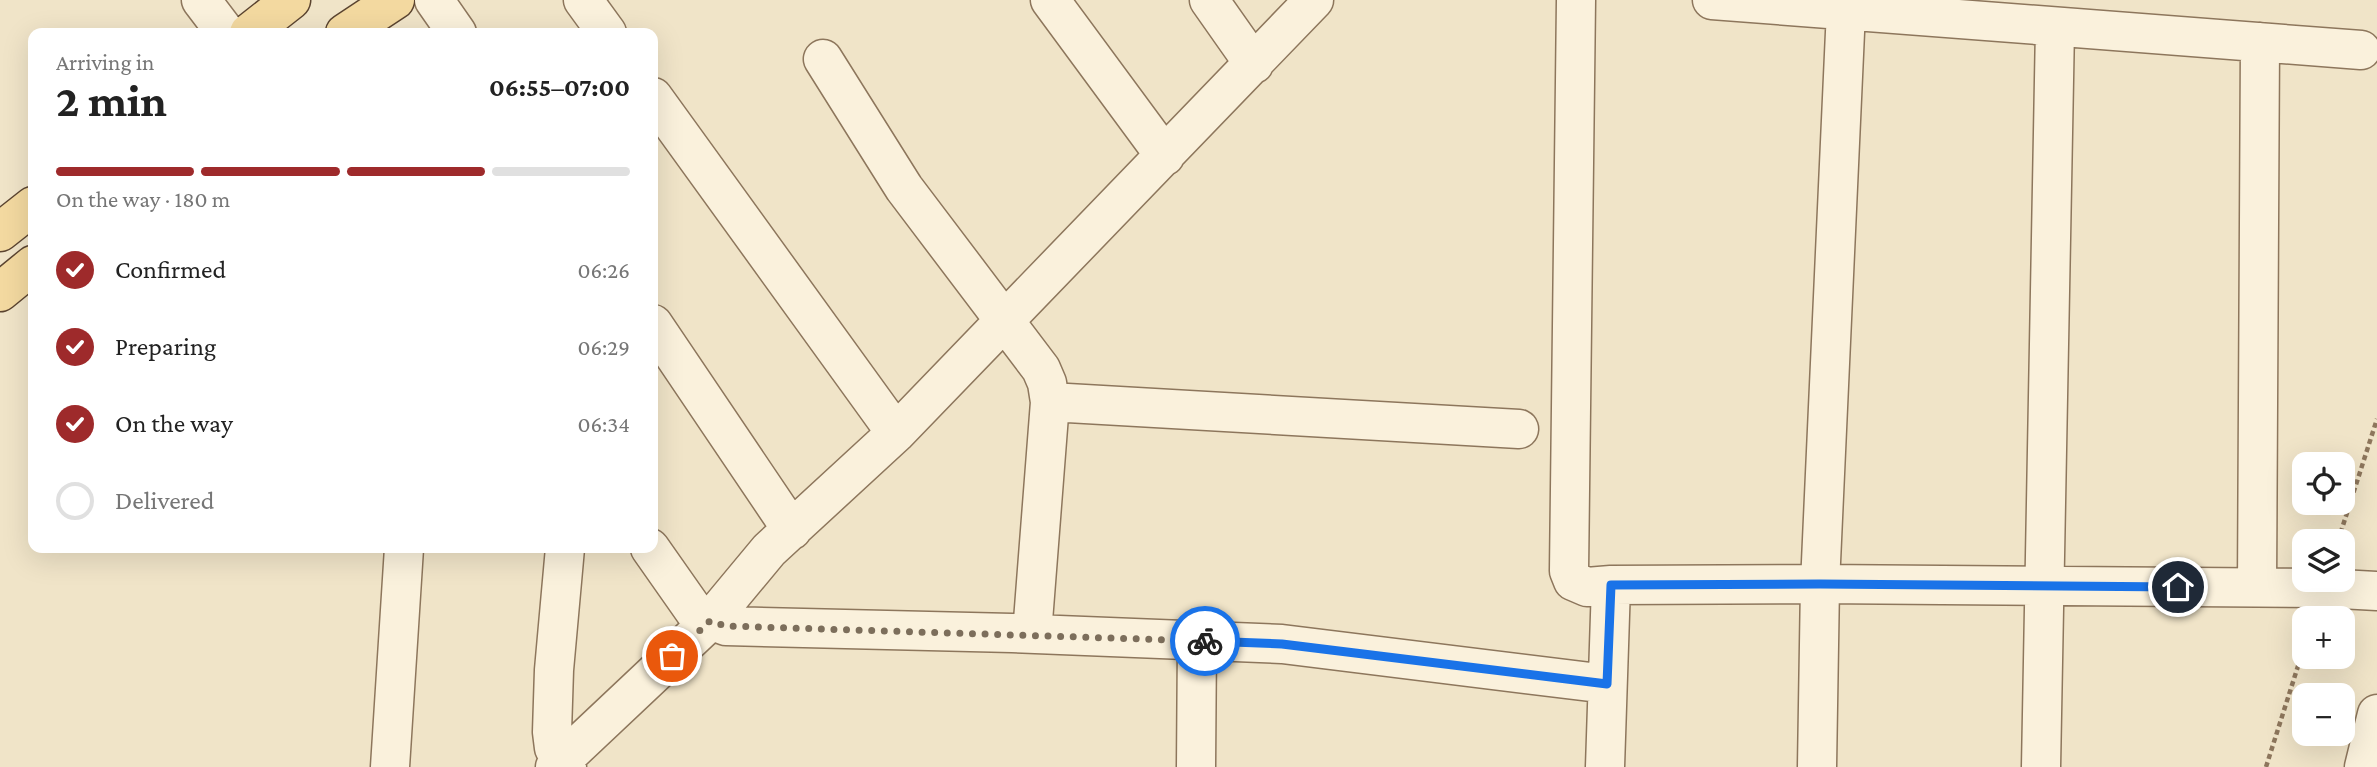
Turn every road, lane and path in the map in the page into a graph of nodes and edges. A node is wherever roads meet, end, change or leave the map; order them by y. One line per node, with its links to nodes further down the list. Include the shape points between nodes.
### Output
1 (201, 0): 13 (street)
2 (291, 0): 14 (main road)
3 (395, 0): 15 (main road)
4 (434, 0): 16 (street)
5 (583, 0): 17 (street)
6 (1050, 0): 23 (street)
7 (1209, 0): 21 (street)
8 (1314, 0): 21 (street)
9 (1576, 0): 40 (street, via 1569,570 1573,581 1587,587)
10 (1712, 0): 11 (street)
11 (1846, 10): 12 (street); 39 (street)
12 (2055, 27): 18 (street); 41 (street)
13 (222, 28)
14 (255, 28)
15 (353, 28)
16 (454, 28)
17 (603, 28)
18 (2260, 42): 19 (street); 42 (street)
19 (2361, 50)
20 (823, 59): 28 (street, via 904,187)
21 (1254, 64): 23 (street)
22 (658, 104): 33 (street)
23 (1165, 156): 28 (street)
24 (28, 210): 25 (main road)
25 (0, 232)
26 (28, 269): 27 (main road)
27 (0, 292)
28 (1004, 321): 30 (street, via 1041,369); 33 (street)
29 (658, 331): 35 (street)
30 (1050, 402): 32 (street); 45 (street)
31 (2377, 419): 34 (path)
32 (1519, 429)
33 (896, 433): 35 (street)
34 (2342, 529)
35 (792, 530): 44 (street, via 756,563)
36 (404, 553): 51 (street)
37 (565, 553): 50 (street, via 552,732)
38 (654, 553): 44 (street, via 697,615)
39 (1820, 584): 40 (street); 41 (street); 54 (street)
40 (1611, 585): 48 (street)
41 (2046, 586): 42 (street); 55 (street)
42 (2257, 587): 43 (street)
43 (2377, 591)
44 (710, 621): 45 (street, via 726,626); 50 (street)
45 (1032, 634): 46 (street)
46 (1197, 640): 48 (street, via 1282,644); 52 (street)
47 (2297, 669): 56 (path)
48 (1607, 684): 53 (street)
49 (2377, 714): 57 (street)
50 (561, 765)
51 (390, 767)
52 (1196, 767)
53 (1605, 767)
54 (1817, 767)
55 (2041, 767)
56 (2266, 767)
57 (2364, 767)

